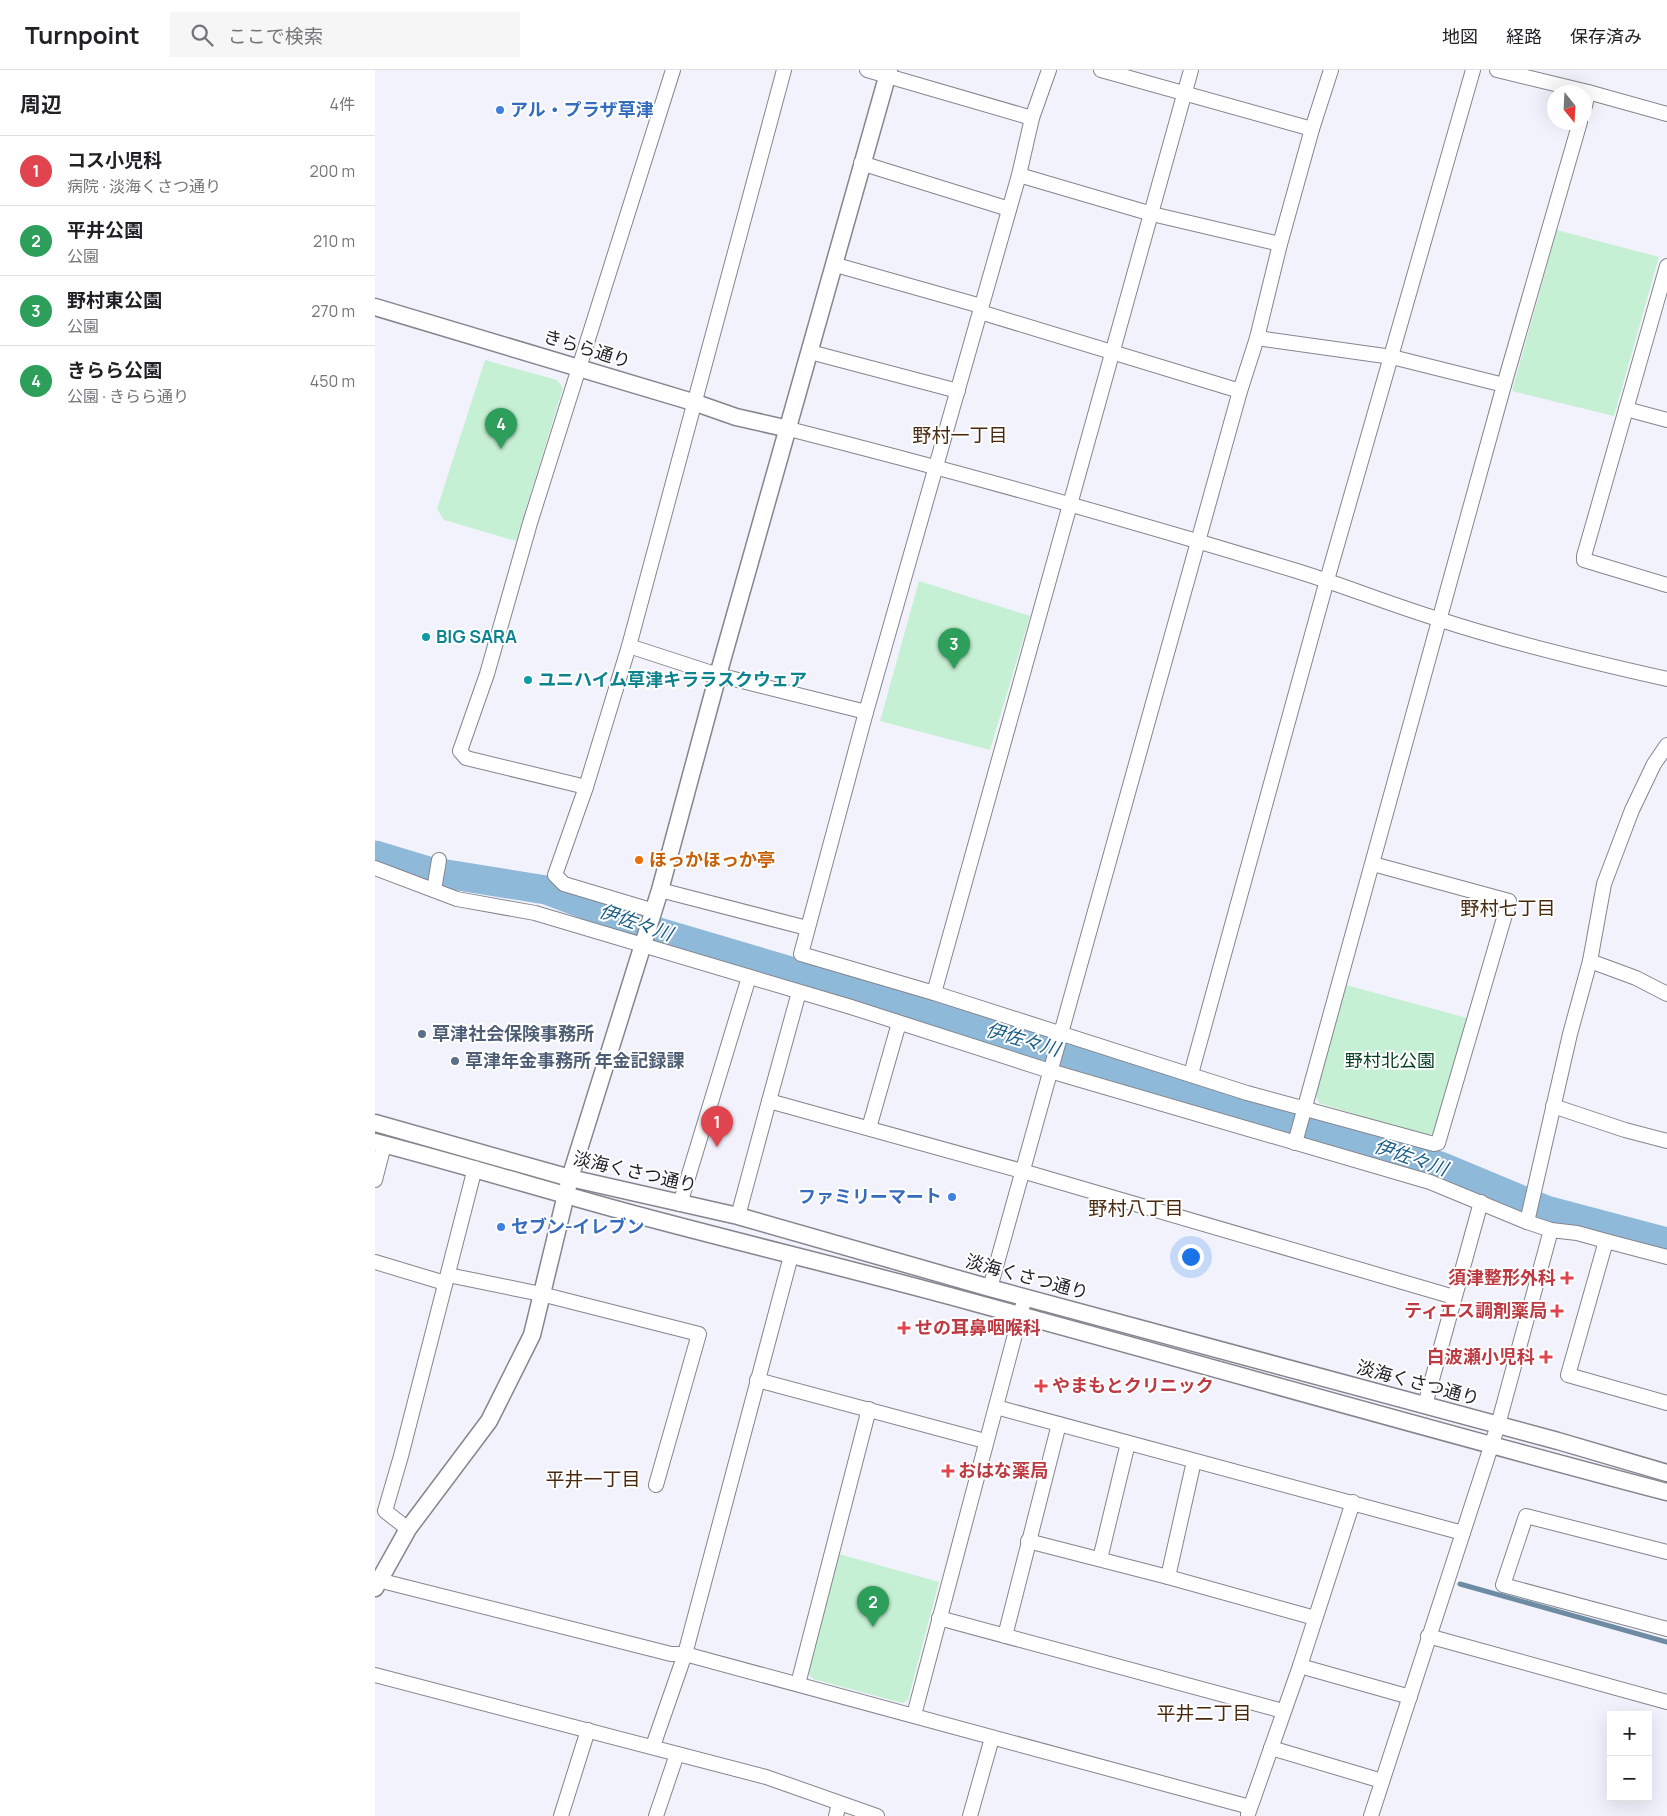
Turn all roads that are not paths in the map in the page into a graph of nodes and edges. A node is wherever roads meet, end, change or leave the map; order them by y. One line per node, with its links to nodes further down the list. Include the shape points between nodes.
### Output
1 (673, 70): 31 (street)
2 (784, 70): 35 (street)
3 (867, 70): 10 (street)
4 (1049, 70): 15 (street)
5 (1101, 70): 12 (street)
6 (1191, 70): 12 (street)
7 (1331, 70): 16 (street)
8 (1473, 70): 30 (street)
9 (1497, 70): 11 (street)
10 (888, 73): 15 (street); 18 (street)
11 (1547, 86)
12 (1185, 94): 16 (street); 21 (street)
13 (1592, 100): 14 (street)
14 (1667, 114)
15 (1032, 118): 19 (street)
16 (1313, 129): 22 (street)
17 (1578, 130): 32 (street)
18 (861, 163): 20 (street); 23 (street)
19 (1019, 175): 20 (street); 21 (street)
20 (1009, 209): 26 (street)
21 (1151, 214): 22 (street); 29 (street)
22 (1280, 244): 27 (street)
23 (836, 265): 26 (street); 28 (street)
24 (1667, 266): 36 (street)
25 (375, 307): 31 (street, きらら通り)
26 (980, 309): 29 (street); 34 (street)
27 (1257, 338): 30 (street); 33 (street)
28 (810, 352): 34 (street); 38 (street)
29 (1112, 353): 33 (street); 40 (street)
30 (1392, 357): 32 (street); 42 (street)
31 (579, 368): 35 (street, きらら通り); 50 (street, via 461,751 466,758)
32 (1504, 385): 44 (street)
33 (1240, 391): 41 (street)
34 (958, 392): 39 (street)
35 (696, 403): 38 (street, きらら通り, via 736,417); 45 (street)
36 (1626, 409): 37 (street); 43 (street, via 1585,560)
37 (1667, 420)
38 (789, 429): 39 (street); 46 (street)
39 (937, 466): 40 (street); 48 (street)
40 (1068, 505): 41 (street); 62 (street)
41 (1200, 542): 42 (street); 65 (street)
42 (1327, 580): 44 (street); 67 (street)
43 (1667, 585)
44 (1440, 620): 47 (street, via 1561,655); 52 (street)
45 (629, 646): 46 (street); 50 (street)
46 (718, 675): 48 (street); 55 (street)
47 (1667, 679)
48 (866, 712): 57 (street)
49 (1667, 745): 59 (street, via 1631,810 1604,884)
50 (586, 787): 56 (street, via 555,875 564,884)
51 (439, 860): 54 (street)
52 (1373, 864): 70 (street); 70 (street, via 1509,901 1438,1143)
53 (375, 868): 54 (street)
54 (434, 890): 58 (street, via 457,899 535,913)
55 (660, 890): 56 (street); 57 (street)
56 (654, 911): 58 (street)
57 (807, 928): 62 (street, via 801,954)
58 (643, 946): 60 (street); 78 (street)
59 (1590, 961): 63 (street, via 1637,978); 69 (street)
60 (749, 977): 61 (street); 82 (street)
61 (799, 992): 64 (street); 68 (street)
62 (934, 993): 65 (street)
63 (1667, 994)
64 (899, 1023): 66 (street); 72 (street)
65 (1060, 1034): 66 (street); 67 (street)
66 (1050, 1071): 74 (street); 77 (street)
67 (1191, 1074): 70 (street)
68 (769, 1101): 72 (street); 83 (street)
69 (1553, 1106): 73 (street); 84 (street)
70 (1303, 1110): 74 (street)
71 (375, 1123): 78 (street, 淡海くさつ通り)
72 (869, 1128): 77 (street)
73 (1667, 1141)
74 (1295, 1143): 81 (street, via 1430,1182)
75 (380, 1144): 76 (street); 79 (street)
76 (475, 1168): 80 (street); 90 (street)
77 (1022, 1172): 91 (street); 94 (street)
78 (570, 1178): 80 (street); 82 (street, 淡海くさつ通り)
79 (375, 1180)
80 (565, 1196): 87 (street); 92 (street)
81 (1481, 1202): 84 (street); 94 (street)
82 (680, 1204): 83 (street, 淡海くさつ通り)
83 (738, 1216): 91 (street, 淡海くさつ通り)
84 (1527, 1222): 85 (street)
85 (1551, 1230): 86 (street); 102 (street)
86 (1606, 1241): 88 (street); 97 (street, via 1568,1375)
87 (791, 1256): 95 (street); 96 (street)
88 (1667, 1257)
89 (375, 1262): 90 (street)
90 (447, 1279): 92 (street); 111 (street, via 401,1456)
91 (990, 1288): 93 (street, 淡海くさつ通り)
92 (541, 1294): 108 (street, via 699,1334); 112 (street, via 532,1334 489,1421)
93 (1025, 1296): 95 (street); 98 (street, 淡海くさつ通り)
94 (1454, 1297): 98 (street)
95 (1020, 1316): 99 (street); 105 (street)
96 (757, 1380): 100 (street); 124 (street)
97 (1667, 1403)
98 (1425, 1405): 102 (street, 淡海くさつ通り)
99 (996, 1407): 101 (street); 103 (street)
100 (869, 1409): 103 (street); 127 (street)
101 (1059, 1424): 104 (street); 114 (street)
102 (1498, 1425): 105 (street); 107 (street, 淡海くさつ通り)
103 (985, 1441): 119 (street)
104 (1129, 1443): 106 (street); 116 (street)
105 (1490, 1446): 109 (street); 113 (street)
106 (1194, 1461): 110 (street); 117 (street)
107 (1667, 1473)
108 (656, 1485)
109 (1667, 1492)
110 (1353, 1502): 113 (street); 120 (street)
111 (381, 1504): 112 (street, via 385,1511)
112 (409, 1528): 118 (street)
113 (1463, 1533): 123 (street)
114 (1028, 1541): 116 (street); 122 (street)
115 (1667, 1552): 121 (street, via 1526,1516 1503,1585)
116 (1100, 1559): 117 (street)
117 (1168, 1577): 120 (street)
118 (377, 1584): 124 (street, via 671,1654)
119 (939, 1618): 122 (street); 131 (street)
120 (1315, 1618): 125 (street)
121 (1667, 1630)
122 (1005, 1636): 130 (street)
123 (1428, 1636): 128 (street); 129 (street)
124 (685, 1654): 127 (street); 134 (street)
125 (1300, 1666): 128 (street); 130 (street)
126 (375, 1675): 132 (street)
127 (798, 1684): 131 (street)
128 (1410, 1697): 137 (street)
129 (1667, 1702)
130 (1283, 1711): 135 (street)
131 (914, 1715): 133 (street)
132 (588, 1730): 134 (street); 140 (street)
133 (993, 1738): 139 (street); 143 (street)
134 (653, 1746): 136 (street)
135 (1271, 1748): 137 (street); 139 (street)
136 (677, 1754): 138 (street, via 766,1777); 141 (street)
137 (1382, 1781): 144 (street)
138 (837, 1810): 142 (street)
139 (1248, 1811)
140 (561, 1816)
141 (657, 1816)
142 (877, 1816)
143 (970, 1816)
144 (1371, 1816)

